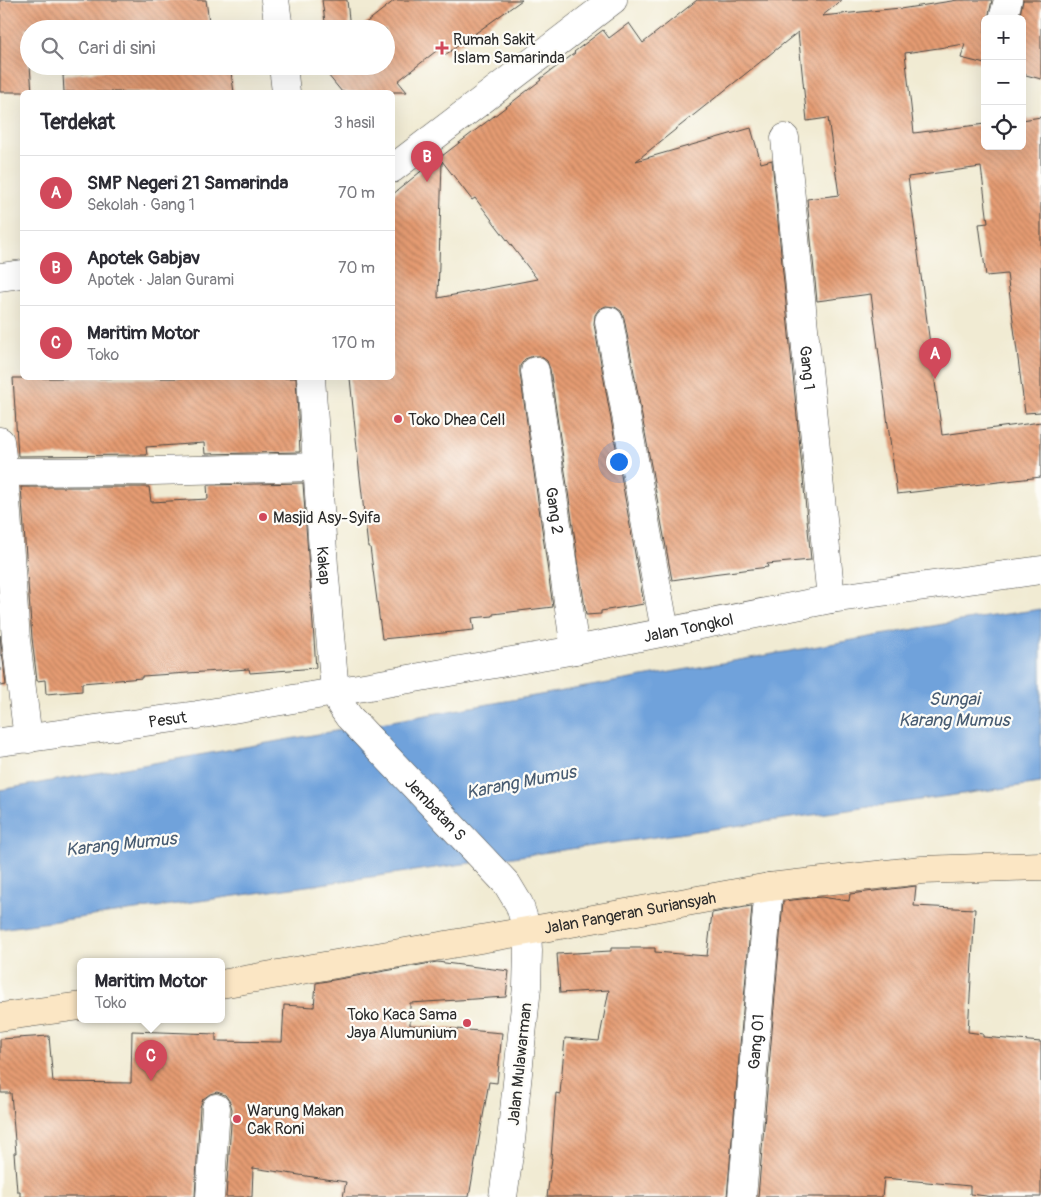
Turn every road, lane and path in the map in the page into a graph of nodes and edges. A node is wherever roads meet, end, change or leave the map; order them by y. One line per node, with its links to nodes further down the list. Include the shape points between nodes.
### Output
1 (275, 0): 5 (street)
2 (612, 0): 9 (street)
3 (1008, 0): 4 (street)
4 (1004, 15)
5 (278, 20)
6 (284, 75): 7 (street)
7 (286, 90)
8 (785, 138): 19 (street, Gang 1)
9 (395, 167)
10 (20, 274): 11 (street)
11 (0, 277)
12 (609, 321): 20 (street)
13 (535, 372): 21 (street, Gang 2)
14 (311, 380): 16 (street, Kakap)
15 (0, 441): 17 (street)
16 (317, 467): 17 (street); 22 (street, Kakap)
17 (2, 472): 23 (street)
18 (1041, 570): 19 (street, Jalan Tongkol)
19 (831, 599): 20 (street, Jalan Tongkol)
20 (665, 632): 21 (street, Jalan Tongkol)
21 (575, 650): 22 (street, Jalan Tongkol)
22 (335, 692): 23 (street, Pesut); 27 (street, Jembatan S, via 338,702 350,716 507,884 519,904)
23 (28, 739): 24 (street, Pesut)
24 (0, 742)
25 (1041, 866): 26 (main road, Jalan Pangeran Suriansyah, via 922,870)
26 (769, 887): 27 (main road, Jalan Pangeran Suriansyah); 34 (street, Gang 01)
27 (527, 932): 28 (main road, Jalan Pangeran Suriansyah); 33 (street, Jalan Mulawarman, via 527,987)
28 (225, 983)
29 (77, 1007): 30 (main road)
30 (0, 1017)
31 (216, 1108): 32 (street)
32 (210, 1197)
33 (503, 1197)
34 (742, 1197)

